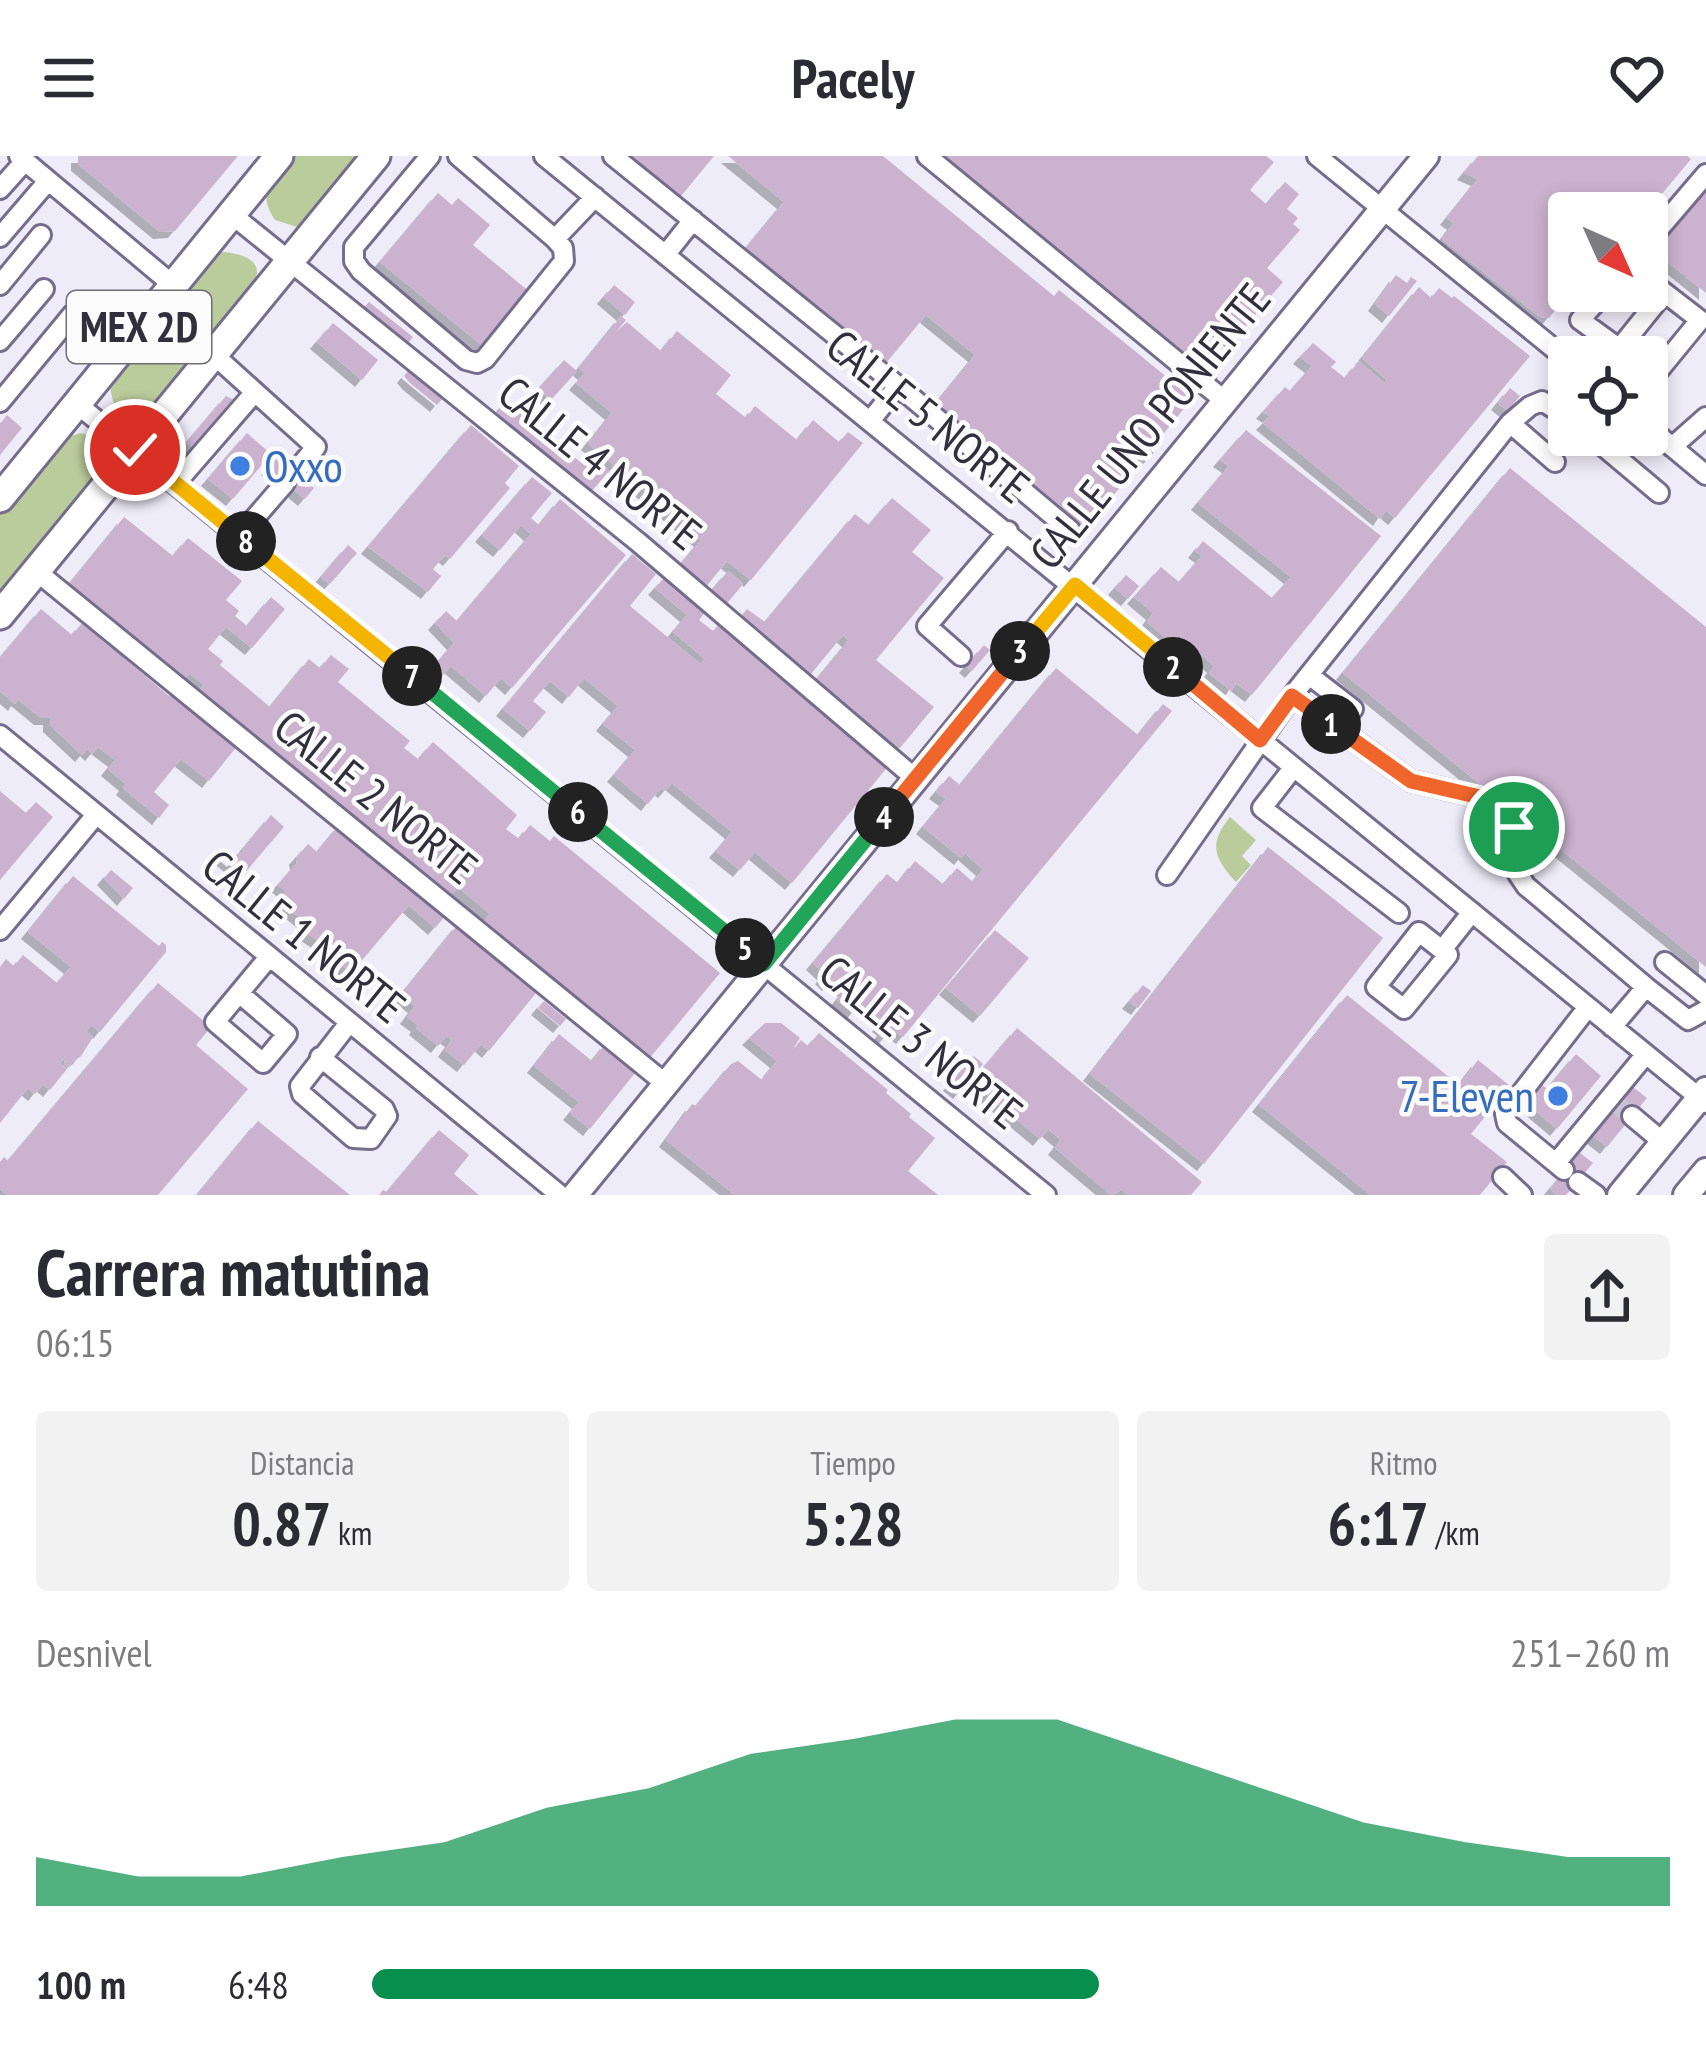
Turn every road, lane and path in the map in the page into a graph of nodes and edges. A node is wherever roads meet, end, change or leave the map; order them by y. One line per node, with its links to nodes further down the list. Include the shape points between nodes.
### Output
1 (278, 156): 16 (highway, MEX 2D)
2 (376, 156): 23 (highway, MEX 2D)
3 (430, 156): 21 (street, via 354,247 354,261 466,360 485,358 564,261)
4 (458, 156): 21 (street)
5 (544, 156): 14 (street, CALLE 5 NORTE)
6 (613, 156): 18 (street)
7 (927, 156): 37 (street)
8 (1317, 156): 15 (street)
9 (1426, 156): 15 (main road, CALLE UNO PONIENTE)
10 (22, 159): 12 (street); 13 (street)
11 (1706, 174): 17 (street)
12 (48, 181): 20 (street); 25 (street)
13 (0, 189)
14 (596, 197): 21 (street); 22 (street, CALLE 5 NORTE)
15 (1382, 210): 32 (street); 37 (main road, CALLE UNO PONIENTE)
16 (231, 214): 23 (street, CALLE 4 NORTE); 25 (highway, MEX 2D)
17 (1668, 218)
18 (693, 220): 22 (street); 35 (street)
19 (41, 235): 24 (street)
20 (0, 237)
21 (555, 239)
22 (666, 254): 42 (street, CALLE 5 NORTE)
23 (289, 262): 33 (highway, MEX 2D); 66 (street, CALLE 4 NORTE)
24 (0, 285)
25 (173, 286): 39 (highway, MEX 2D)
26 (44, 289): 31 (street)
27 (1668, 295): 34 (street, via 1700,320)
28 (1587, 312): 30 (street, via 1580,320)
29 (72, 315): 38 (street)
30 (1602, 336)
31 (0, 341)
32 (1548, 344)
33 (213, 354): 36 (street); 46 (highway, MEX 2D)
34 (1668, 358)
35 (898, 386): 42 (street); 53 (street)
36 (255, 392): 50 (street); 55 (street, via 316,447)
37 (1225, 401): 57 (main road, CALLE UNO PONIENTE)
38 (0, 402)
39 (76, 404): 46 (street, CALLE 3 NORTE); 52 (highway, MEX 2D)
40 (1548, 405): 43 (street, via 1530,406)
41 (1706, 417): 45 (street)
42 (871, 420): 54 (street, CALLE 5 NORTE)
43 (1510, 424): 48 (street); 60 (street)
44 (1668, 443): 45 (street)
45 (1672, 447): 49 (street)
46 (135, 450): 50 (street, CALLE 3 NORTE); 56 (highway, MEX 2D)
47 (1615, 456): 51 (street)
48 (1555, 461)
49 (1706, 475)
50 (176, 483): 55 (street, CALLE 3 NORTE)
51 (1659, 493)
52 (0, 498)
53 (1070, 530)
54 (1008, 531): 57 (street, CALLE 5 NORTE); 59 (street, via 927,626)
55 (240, 536): 75 (street, CALLE 3 NORTE)
56 (36, 571): 58 (highway, MEX 2D); 85 (street, CALLE 2 NORTE)
57 (1075, 585): 64 (street, CALLE 5 NORTE); 66 (main road, CALLE UNO PONIENTE)
58 (0, 615)
59 (961, 656)
60 (1310, 675): 61 (street); 62 (street)
61 (1292, 696): 64 (street); 76 (street, via 1411,781 1480,797 1514,827 1526,886)
62 (1353, 709)
63 (0, 735): 67 (street, CALLE 1 NORTE)
64 (1260, 740): 65 (street, CALLE 5 NORTE); 68 (street)
65 (1294, 767): 69 (street, CALLE 5 NORTE); 70 (street, via 1262,808)
66 (916, 778): 75 (main road, CALLE UNO PONIENTE)
67 (95, 816): 71 (street); 73 (street, CALLE 1 NORTE)
68 (1167, 875)
69 (1472, 911): 72 (street); 79 (street, CALLE 5 NORTE)
70 (1399, 913)
71 (0, 930)
72 (1442, 950)
73 (269, 958): 77 (street); 81 (street, CALLE 1 NORTE)
74 (1665, 962): 78 (street)
75 (764, 964): 85 (main road, CALLE UNO PONIENTE); 94 (street, CALLE 3 NORTE)
76 (1646, 987): 80 (street, via 1682,1018); 82 (street)
77 (239, 993)
78 (1706, 995)
79 (1588, 1007): 82 (street, CALLE 5 NORTE); 90 (street, via 1505,1114)
80 (1706, 1010)
81 (349, 1023): 84 (street); 92 (street, CALLE 1 NORTE)
82 (1612, 1027): 83 (street, CALLE 5 NORTE)
83 (1646, 1054): 86 (street, CALLE 5 NORTE); 87 (street)
84 (320, 1057): 84 (street, via 302,1094 353,1138 370,1139 385,1108)
85 (666, 1084): 93 (main road, CALLE UNO PONIENTE)
86 (1704, 1097): 88 (main road)
87 (1619, 1107): 88 (street); 90 (street)
88 (1663, 1142): 97 (main road)
89 (1706, 1171): 98 (main road)
90 (1566, 1172): 96 (street)
91 (1503, 1178): 95 (street)
92 (560, 1195)
93 (575, 1195)
94 (1046, 1195)
95 (1522, 1195)
96 (1595, 1195)
97 (1620, 1195)
98 (1686, 1195)

